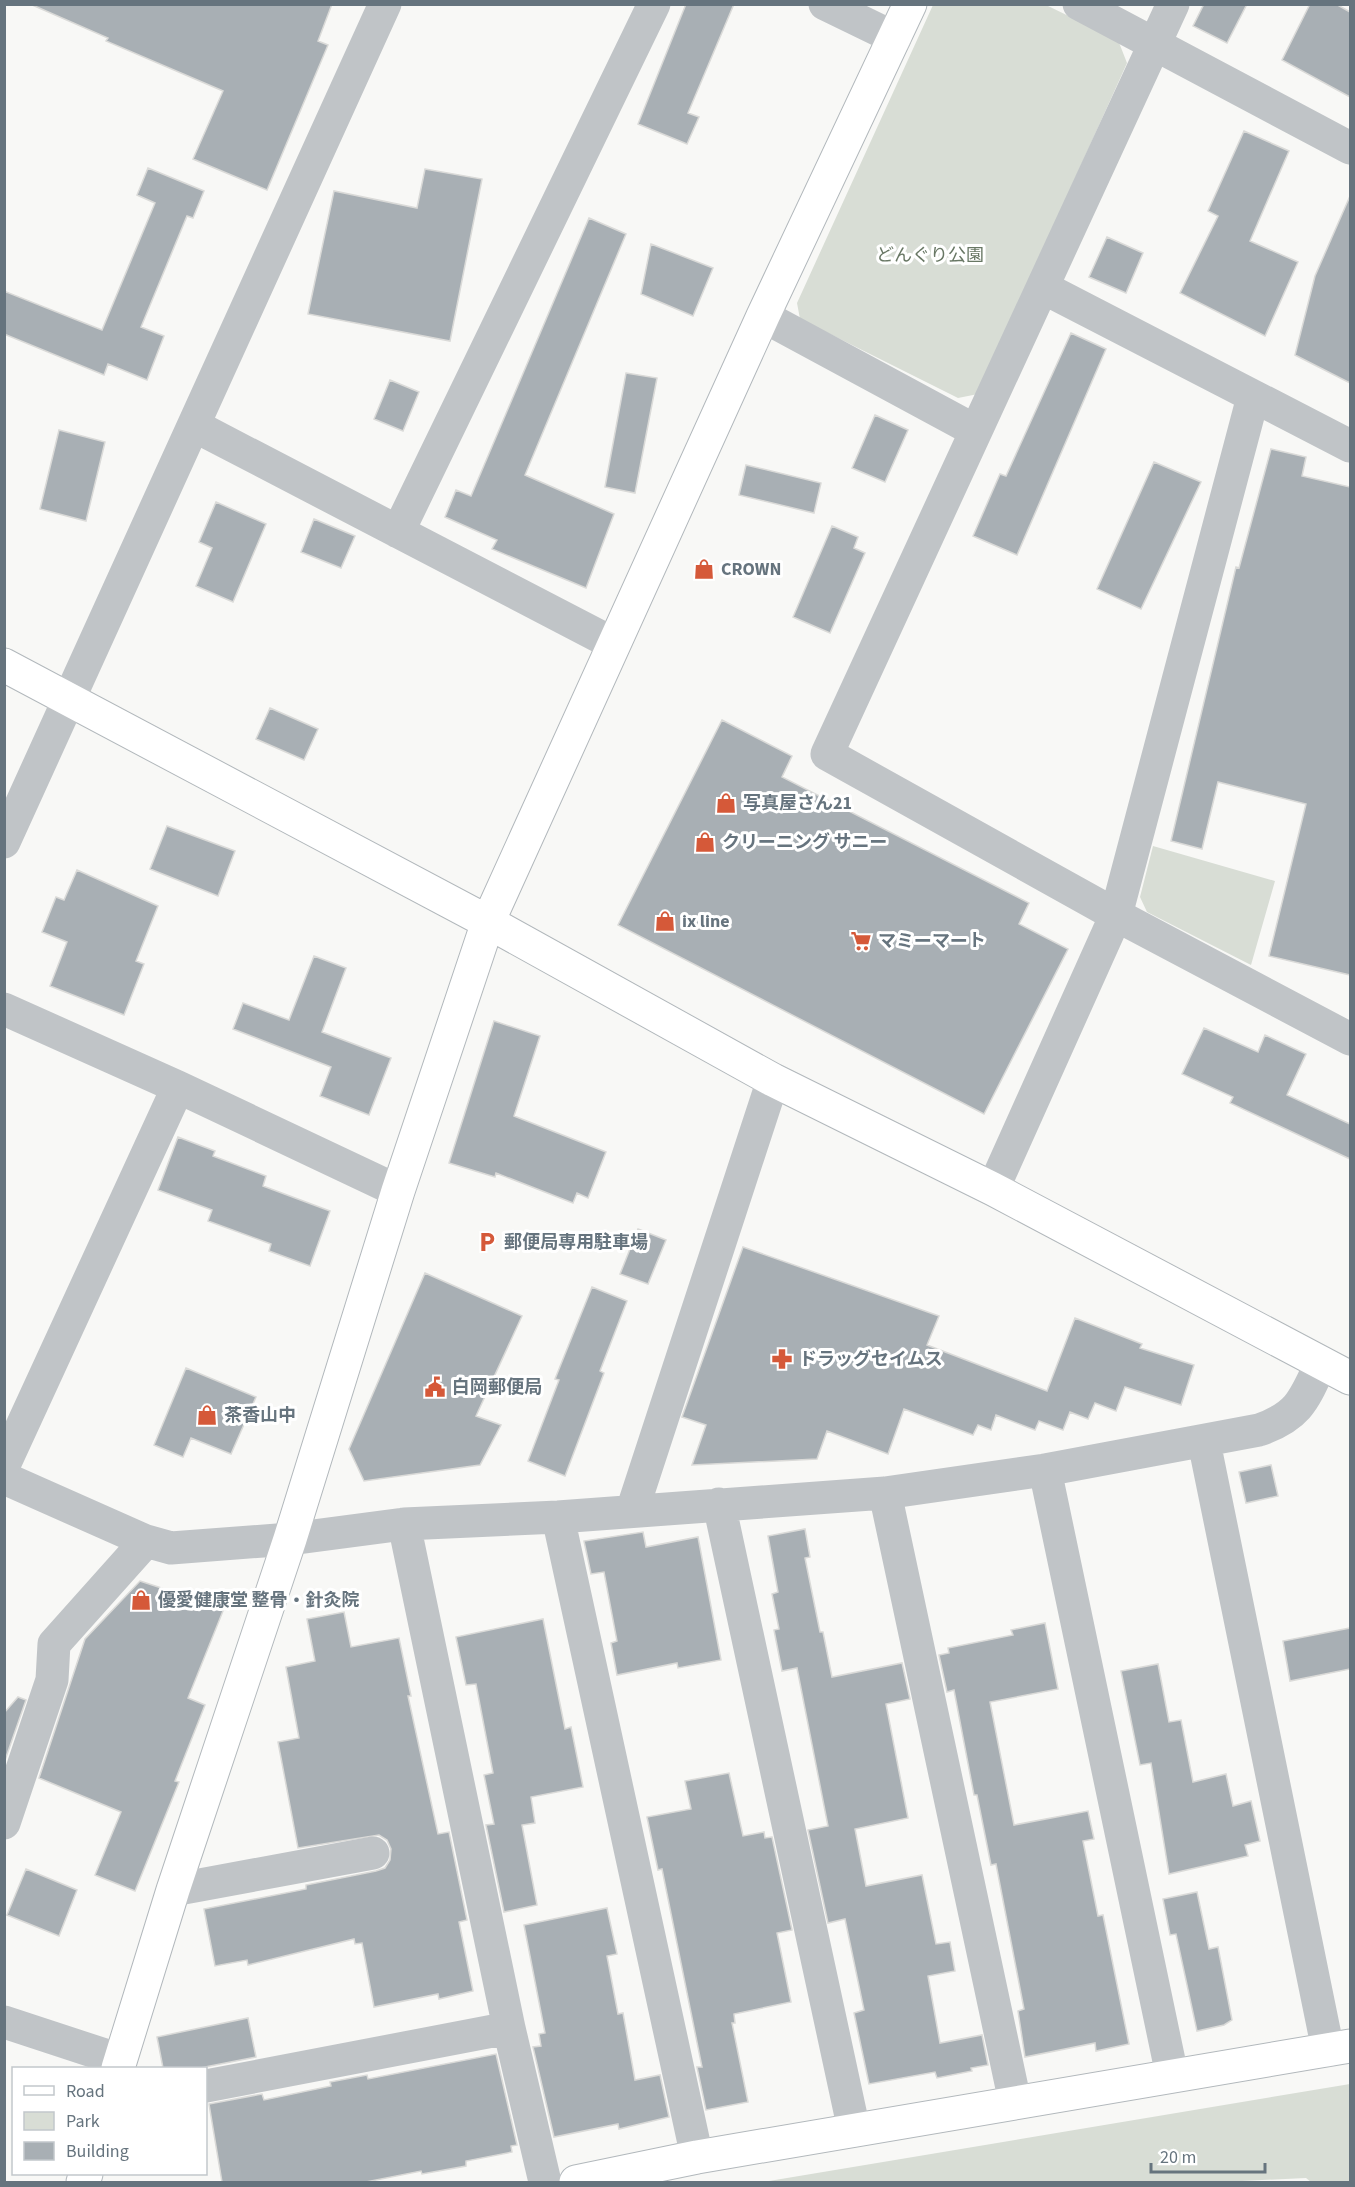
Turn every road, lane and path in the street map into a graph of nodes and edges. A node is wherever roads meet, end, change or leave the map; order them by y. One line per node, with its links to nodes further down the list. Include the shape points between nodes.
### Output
1 (385, 4): 13 (street)
2 (654, 4): 16 (street)
3 (825, 4): 7 (street)
4 (910, 4): 7 (street)
5 (1079, 4): 8 (street)
6 (1173, 4): 8 (street)
7 (895, 38): 11 (street)
8 (1154, 46): 9 (street); 10 (street)
9 (1350, 148)
10 (1044, 288): 12 (street); 14 (street)
11 (763, 316): 14 (street); 17 (street)
12 (1252, 397): 15 (street); 21 (street)
13 (195, 426): 16 (street); 19 (street)
14 (974, 430): 21 (street, via 826,754)
15 (1350, 446)
16 (399, 532): 17 (street)
17 (612, 643): 22 (street)
18 (4, 665): 19 (street)
19 (71, 699): 20 (street); 22 (street)
20 (4, 842)
21 (1116, 915): 24 (street); 27 (street)
22 (488, 922): 25 (street); 28 (street)
23 (4, 1009): 26 (street)
24 (1350, 1039)
25 (773, 1080): 27 (street); 37 (street)
26 (178, 1087): 28 (street); 32 (street)
27 (993, 1189): 29 (street)
28 (398, 1191): 40 (street)
29 (1321, 1363): 30 (street); 31 (street, via 1300,1404 1283,1422)
30 (1350, 1378)
31 (1204, 1442): 33 (street); 47 (street)
32 (4, 1465)
33 (1045, 1470): 35 (street); 49 (street)
34 (4, 1478): 41 (street)
35 (885, 1493): 36 (street); 51 (street)
36 (719, 1504): 37 (street); 52 (street)
37 (632, 1511): 38 (street)
38 (558, 1517): 39 (street); 53 (street)
39 (404, 1524): 40 (street); 46 (street)
40 (290, 1539): 41 (street, via 171,1548); 44 (street)
41 (146, 1541): 42 (street, via 54,1644 52,1680)
42 (4, 1823)
43 (373, 1852): 44 (street)
44 (173, 1890): 48 (street)
45 (4, 2022): 48 (street)
46 (508, 2028): 50 (street); 54 (street)
47 (1339, 2048): 49 (street)
48 (119, 2064)
49 (1172, 2075): 51 (street)
50 (207, 2086)
51 (1015, 2102): 52 (street)
52 (854, 2130): 53 (street)
53 (697, 2157): 55 (street)
54 (545, 2182)
55 (576, 2182)

